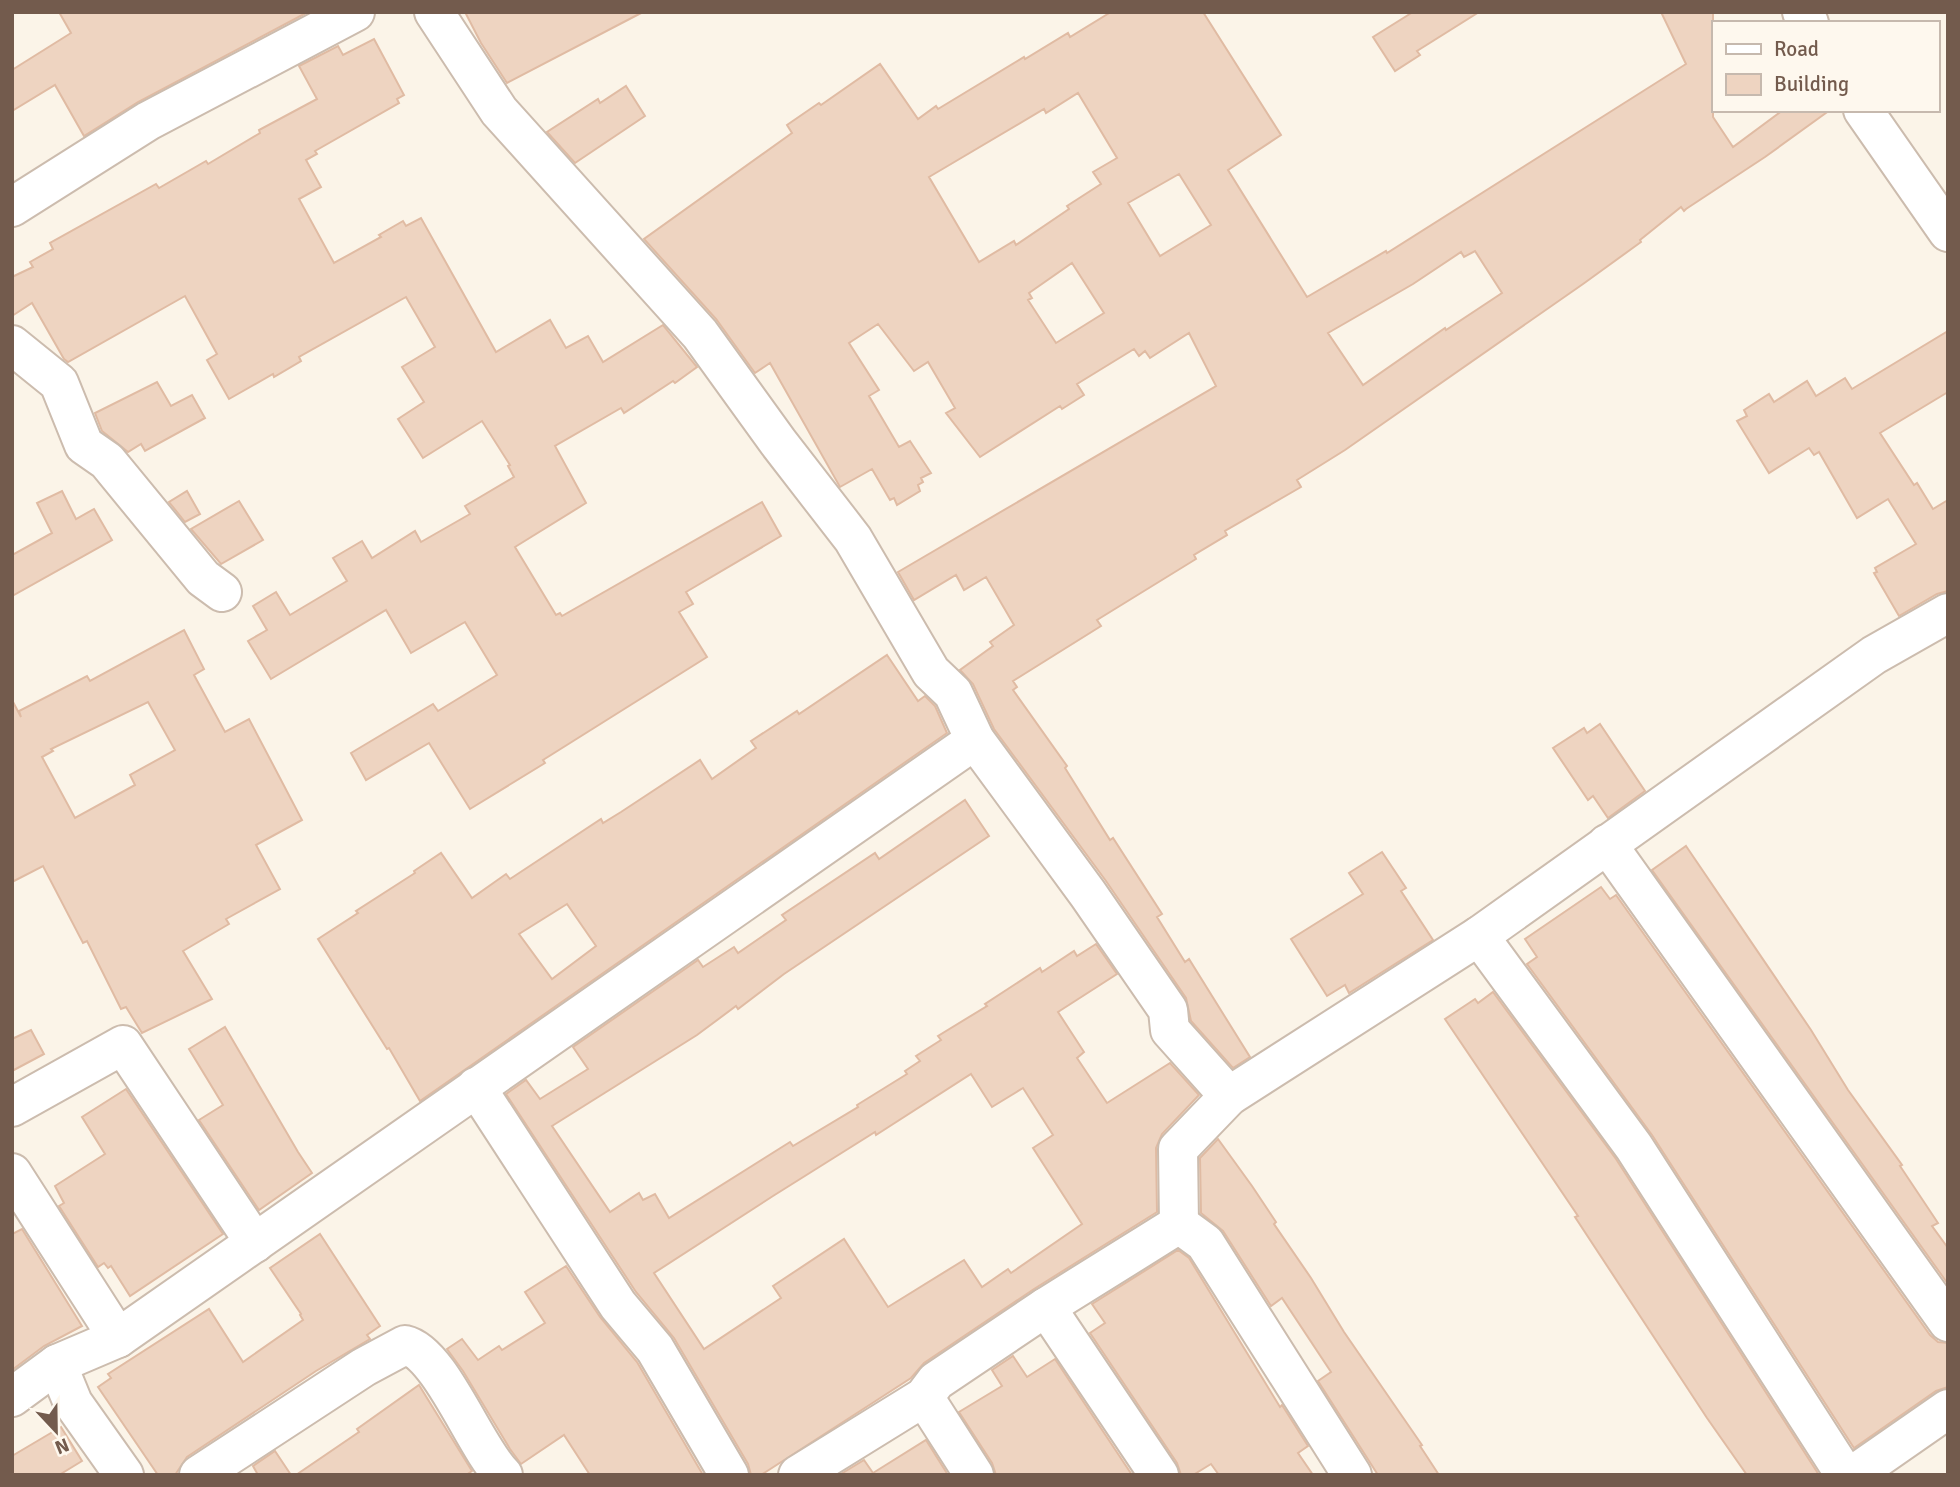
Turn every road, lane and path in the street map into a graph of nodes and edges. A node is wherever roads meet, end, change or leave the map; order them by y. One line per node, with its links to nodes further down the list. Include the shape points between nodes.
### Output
1 (355, 12): 4 (street, via 148,121)
2 (434, 12): 9 (street, via 499,111 700,334 853,539 931,672 953,693)
3 (1864, 112): 5 (street)
4 (12, 207)
5 (1948, 232)
6 (12, 345): 7 (street, via 59,383 84,445 107,461 202,578)
7 (222, 592)
8 (1948, 613): 10 (street, via 1874,654)
9 (975, 740): 12 (street); 13 (street, via 1168,1010 1170,1030)
10 (1607, 844): 11 (street); 19 (street)
11 (1479, 936): 13 (street); 33 (street, via 1634,1147)
12 (476, 1087): 17 (street); 29 (street, via 618,1305 655,1349)
13 (1229, 1096): 16 (street, via 1178,1149)
14 (12, 1107): 17 (street, via 123,1045)
15 (12, 1174): 20 (street)
16 (1178, 1224): 18 (street); 25 (street, via 1205,1243)
17 (255, 1243): 20 (street)
18 (1046, 1307): 23 (street, via 936,1381); 32 (street)
19 (1948, 1322)
20 (118, 1338): 21 (street)
21 (57, 1364): 22 (street); 27 (street, via 73,1403)
22 (12, 1397)
23 (923, 1397): 30 (street); 31 (street)
24 (1948, 1409): 34 (street)
25 (1336, 1469)
26 (499, 1474): 28 (street, via 432,1366 405,1345)
27 (124, 1475)
28 (199, 1475)
29 (729, 1475)
30 (798, 1475)
31 (974, 1475)
32 (1159, 1475)
33 (1844, 1475)
34 (1853, 1475)

